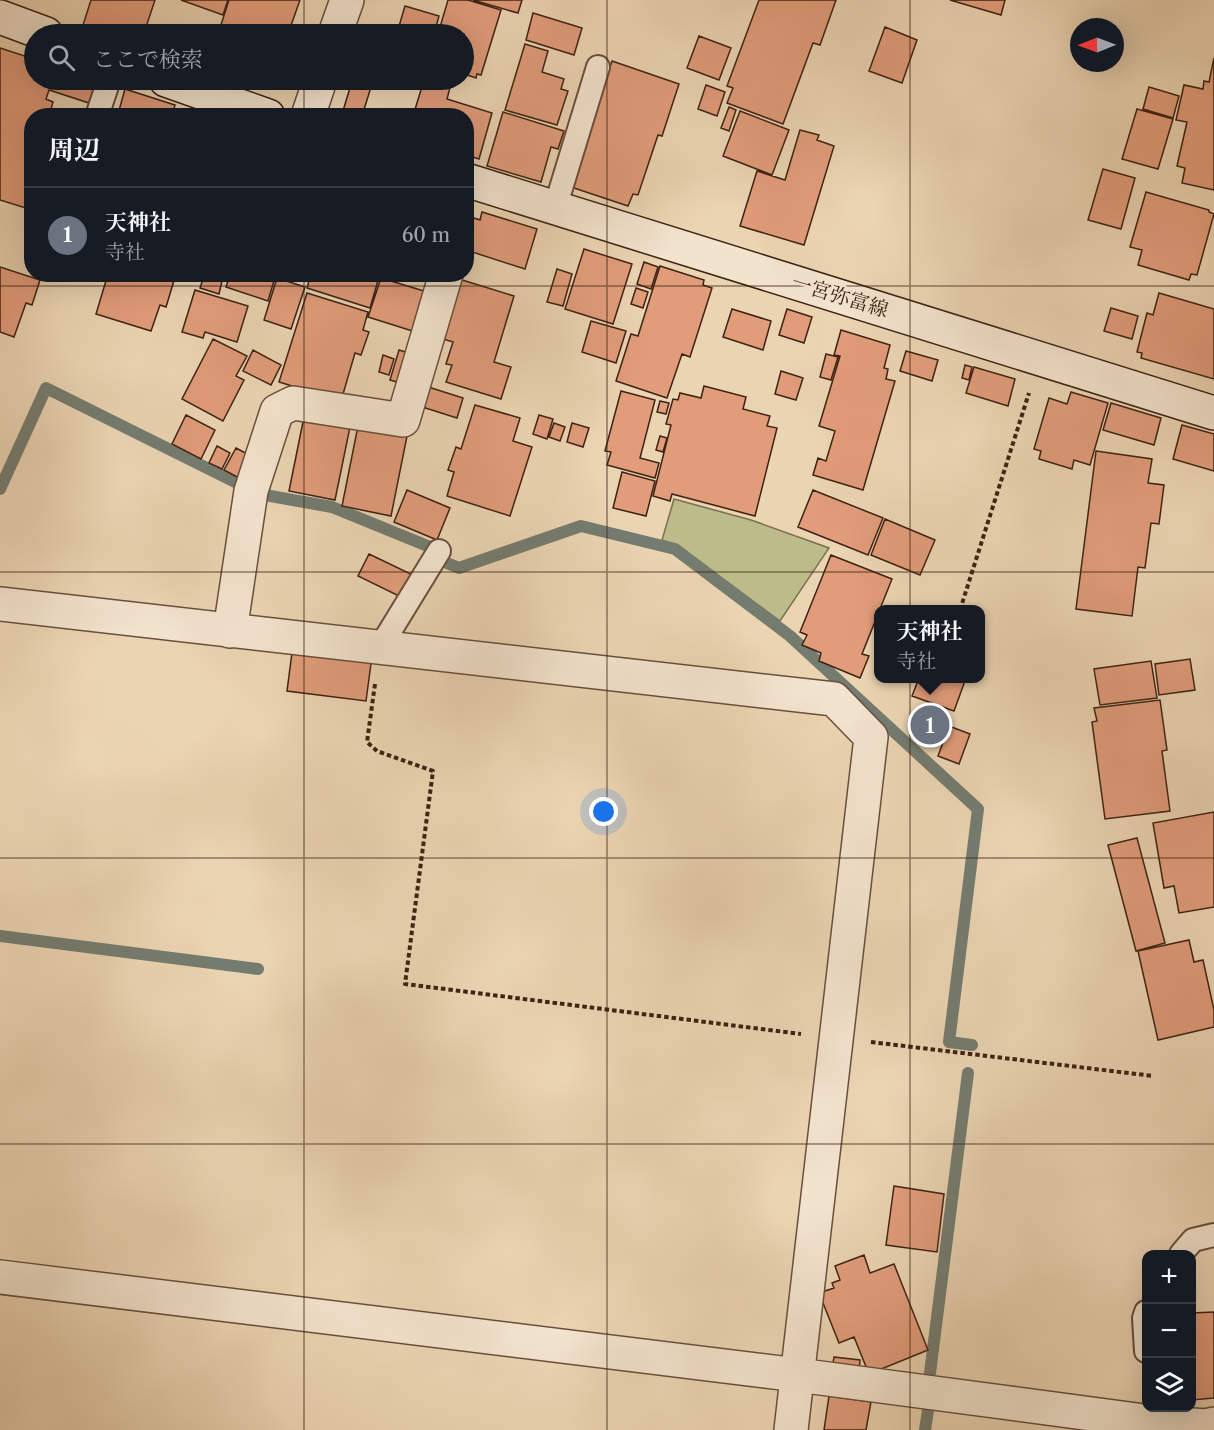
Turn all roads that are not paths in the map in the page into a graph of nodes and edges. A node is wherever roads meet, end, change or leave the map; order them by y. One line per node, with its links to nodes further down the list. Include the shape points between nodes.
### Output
1 (347, 0): 3 (street)
2 (0, 17): 4 (street)
3 (339, 24)
4 (24, 26)
5 (598, 67): 13 (lane)
6 (106, 90): 9 (lane)
7 (194, 90): 10 (street)
8 (317, 90): 11 (street)
9 (100, 108)
10 (245, 108)
11 (311, 108)
12 (474, 190): 13 (street, 一宮弥富線)
13 (555, 208): 15 (street, 一宮弥富線)
14 (444, 282): 18 (street, via 403,420 293,403 277,411 251,491)
15 (1214, 413)
16 (440, 551): 19 (lane)
17 (0, 604): 18 (street)
18 (230, 632): 19 (street)
19 (380, 649): 23 (street, via 834,699 872,737)
20 (1214, 1235): 21 (lane, via 1193,1240)
21 (1184, 1250)
22 (0, 1277): 23 (street)
23 (798, 1375): 24 (street); 26 (street)
24 (1151, 1415): 25 (street)
25 (1209, 1427)
26 (791, 1430)

